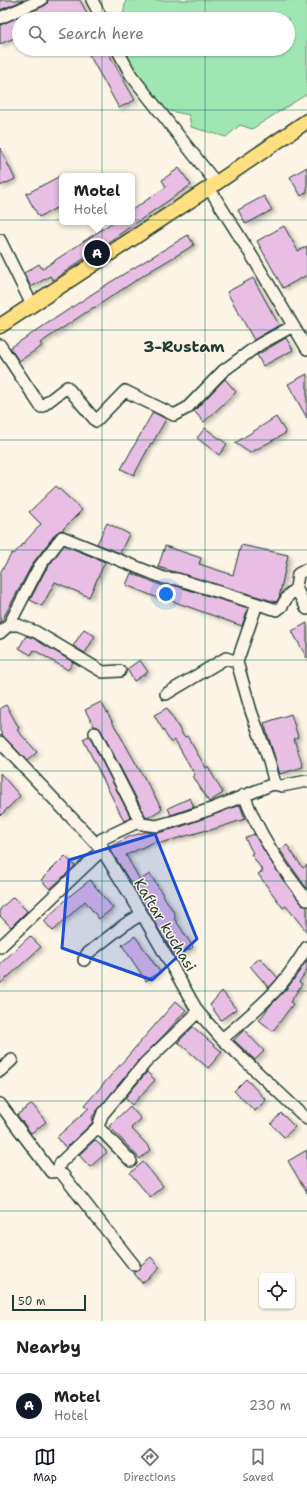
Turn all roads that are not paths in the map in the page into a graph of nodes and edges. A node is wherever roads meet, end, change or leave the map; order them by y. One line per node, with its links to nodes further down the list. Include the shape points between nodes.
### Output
1 (40, 0): 3 (street)
2 (92, 0): 4 (street)
3 (13, 12)
4 (98, 12)
5 (12, 13): 6 (street)
6 (0, 18)
7 (121, 56): 9 (street, via 131,75)
8 (307, 121): 9 (main road)
9 (213, 185): 11 (main road); 13 (street)
10 (0, 240): 11 (street)
11 (32, 305): 12 (main road)
12 (0, 326)
13 (293, 326): 14 (street, via 260,344 223,371 187,408 174,415 125,391 96,421 67,387 42,407); 15 (street)
14 (0, 345)
15 (307, 349)
16 (307, 569): 17 (street, via 298,574)
17 (296, 588): 18 (street, via 277,610); 19 (street)
18 (257, 604): 20 (street, via 177,579 164,578 62,537 39,567); 22 (street)
19 (307, 608)
20 (9, 625): 21 (street); 23 (street, via 18,625 36,632 103,672)
21 (0, 633)
22 (237, 662): 24 (street, via 226,658); 28 (street, via 268,758)
23 (120, 671)
24 (166, 694)
25 (95, 733): 30 (street, via 139,819)
26 (0, 742): 31 (street, Kaftar kuchasi)
27 (307, 781): 28 (street, via 282,786)
28 (273, 784): 29 (street)
29 (244, 795): 30 (street, via 156,826); 32 (street, via 269,850)
30 (136, 823): 31 (street, via 102,839)
31 (102, 850): 33 (street, Kaftar kuchasi); 34 (street)
32 (307, 900)
33 (142, 914): 36 (street, via 87,954); 37 (street, Kaftar kuchasi)
34 (0, 947)
35 (307, 947): 38 (street, via 275,992)
36 (84, 960)
37 (198, 1012): 38 (street, Kaftar kuchasi); 43 (street, via 145,1063 102,1115)
38 (222, 1039): 42 (street, Kaftar kuchasi)
39 (12, 1060): 40 (street)
40 (0, 1071)
41 (0, 1104): 45 (street, via 51,1172)
42 (307, 1119)
43 (98, 1128): 44 (street); 45 (street, via 61,1162)
44 (131, 1161)
45 (57, 1171): 46 (street, via 63,1175)
46 (134, 1265)

